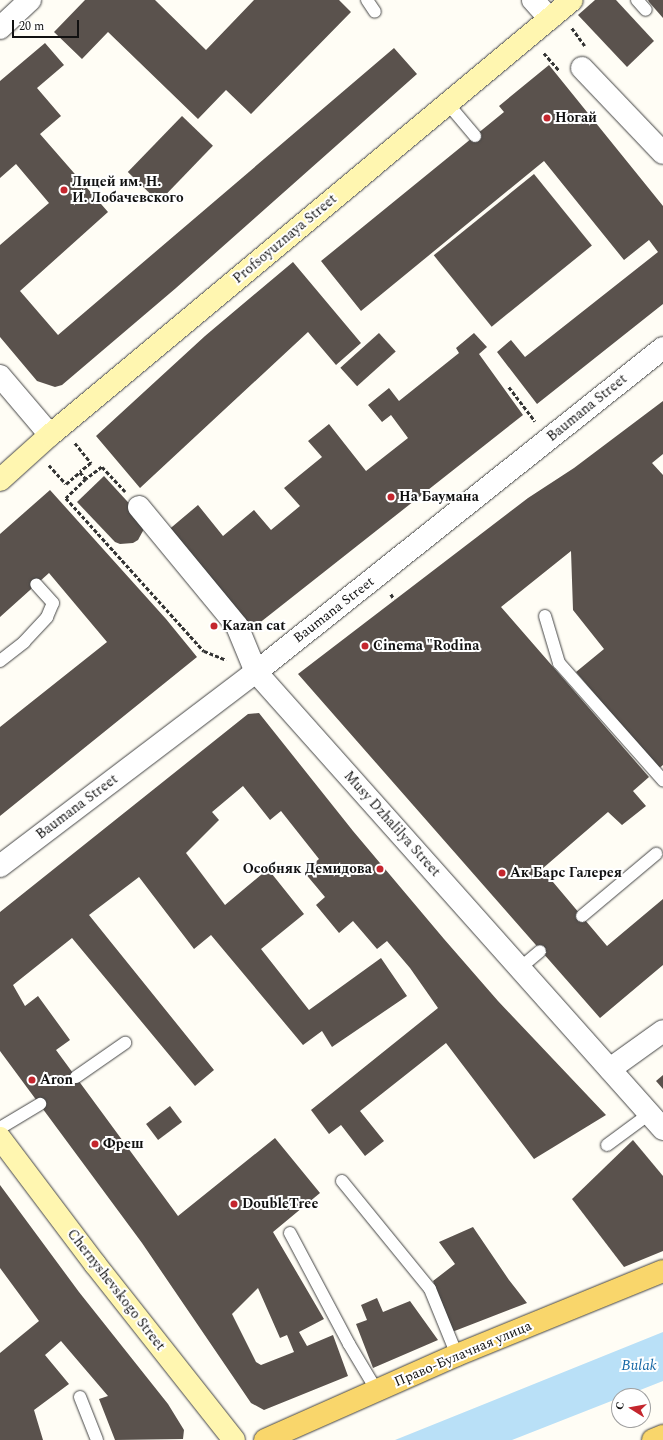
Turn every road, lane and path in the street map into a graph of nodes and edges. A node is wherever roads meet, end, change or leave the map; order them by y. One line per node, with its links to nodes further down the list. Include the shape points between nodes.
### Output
1 (30, 0): 9 (street)
2 (368, 0): 7 (lane)
3 (533, 0): 8 (street)
4 (572, 0): 8 (street, Profsoyuznaya Street)
5 (637, 0): 6 (lane)
6 (646, 10)
7 (375, 12)
8 (550, 19): 11 (street, Profsoyuznaya Street)
9 (0, 28)
10 (582, 68): 13 (street)
11 (448, 104): 12 (lane); 17 (street, Profsoyuznaya Street)
12 (475, 136)
13 (663, 153)
14 (663, 348): 18 (street, Baumana Street)
15 (0, 376): 17 (street)
16 (509, 387): 18 (path)
17 (50, 435): 23 (street, Profsoyuznaya Street)
18 (548, 439): 28 (street, Baumana Street)
19 (74, 442): 21 (path, via 91,463)
20 (49, 465): 21 (path, via 66,484)
21 (80, 472): 22 (path)
22 (86, 479): 24 (path, via 102,467); 28 (path, via 66,498 204,651)
23 (0, 480)
24 (139, 507): 28 (street, Musy Dzhalilya Street, via 237,626)
25 (36, 584): 27 (lane, via 53,603 47,617 24,642)
26 (545, 616): 29 (lane, via 559,663)
27 (0, 661)
28 (256, 672): 31 (street, Baumana Street); 34 (street, Musy Dzhalilya Street)
29 (663, 780)
30 (656, 854): 32 (lane)
31 (0, 866)
32 (582, 916)
33 (540, 951): 34 (lane)
34 (520, 968): 37 (street, Musy Dzhalilya Street)
35 (663, 1031): 37 (street)
36 (125, 1043): 38 (lane)
37 (610, 1069): 40 (street, Musy Dzhalilya Street)
38 (76, 1077)
39 (40, 1104): 41 (lane)
40 (656, 1122): 43 (lane)
41 (0, 1128)
42 (0, 1138): 52 (street, Chernyshevskogo Street, via 95,1264)
43 (606, 1145)
44 (342, 1181): 47 (lane, via 430,1289)
45 (290, 1233): 48 (lane)
46 (663, 1271): 47 (main road, Право-Булачная улица)
47 (457, 1355): 48 (main road, Право-Булачная улица)
48 (377, 1391): 53 (main road, Право-Булачная улица)
49 (80, 1397): 51 (lane)
50 (663, 1436): 54 (main road)
51 (97, 1440)
52 (234, 1440)
53 (265, 1440)
54 (653, 1440)

